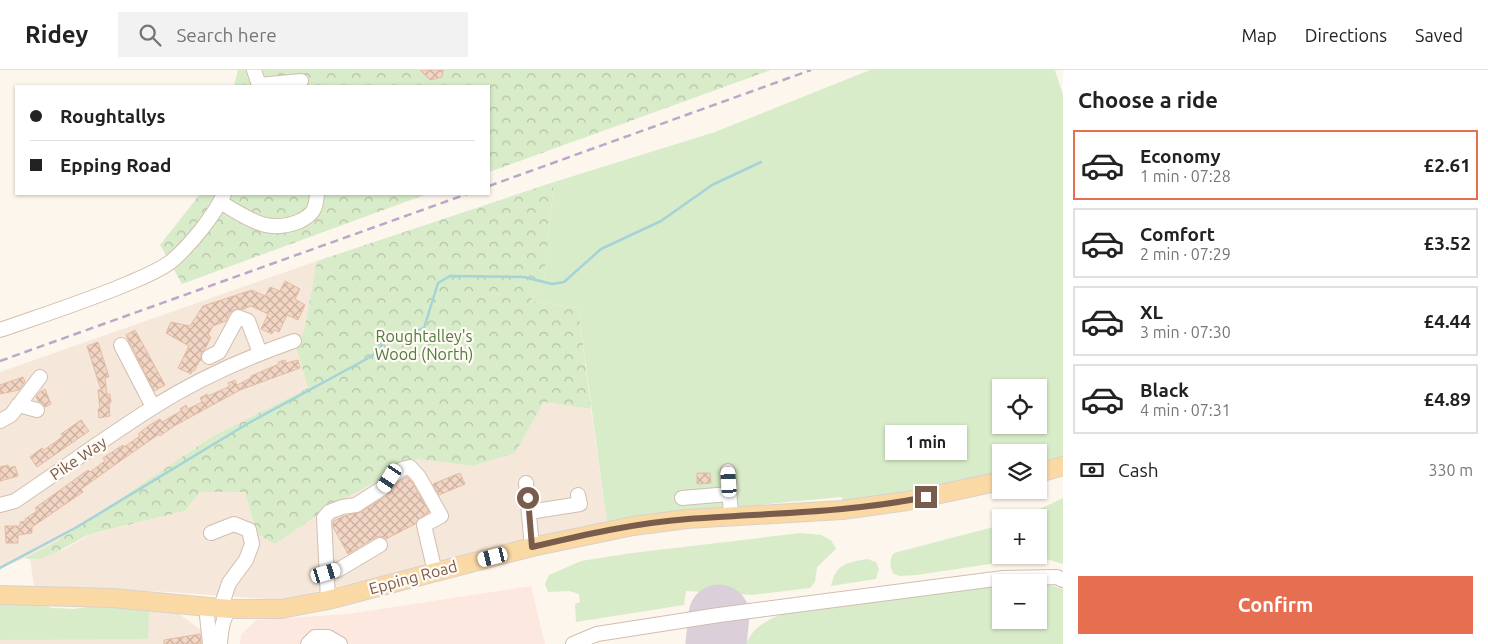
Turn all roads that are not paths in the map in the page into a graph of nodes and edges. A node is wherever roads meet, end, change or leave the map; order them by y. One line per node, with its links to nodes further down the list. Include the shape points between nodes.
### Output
1 (254, 70): 3 (street)
2 (301, 82): 3 (street)
3 (259, 85)
4 (317, 195): 5 (street, via 316,208 310,216 274,228 254,221)
5 (222, 198): 6 (street, via 196,235 172,260 96,298)
6 (0, 330)
7 (294, 341): 9 (street, Pike Way)
8 (121, 346): 13 (street)
9 (260, 353): 10 (street, via 248,321 238,317 219,352); 13 (street, Pike Way)
10 (209, 357)
11 (40, 377): 12 (street)
12 (16, 399): 14 (street); 15 (street, via 11,414)
13 (153, 407): 24 (street, Pike Way, via 15,501)
14 (36, 410)
15 (0, 421)
16 (1063, 466): 18 (main road)
17 (728, 471): 21 (street)
18 (1047, 471)
19 (526, 483): 25 (street)
20 (992, 483): 26 (main road, Epping Road, via 842,510)
21 (730, 494): 23 (street); 26 (street)
22 (578, 495): 25 (street, via 580,504)
23 (682, 498)
24 (0, 504)
25 (529, 512): 29 (street)
26 (731, 516): 29 (main road, Epping Road, via 632,526)
27 (211, 533): 35 (street, via 234,524 249,530 252,544)
28 (380, 544): 31 (street, via 338,570)
29 (532, 547): 30 (main road, Epping Road)
30 (435, 572): 31 (street, via 424,525 441,516 410,467 402,469 384,487 356,505 342,506 324,518); 34 (main road, Epping Road)
31 (326, 573): 34 (street)
32 (1063, 580): 40 (street, via 1057,577 993,579 607,632)
33 (0, 595): 35 (main road, Epping Road, via 114,598)
34 (328, 600): 35 (main road, Epping Road, via 281,609)
35 (219, 607): 36 (street); 37 (street, via 226,613)
36 (210, 644)
37 (220, 644)
38 (308, 644): 39 (street, via 315,637 328,637)
39 (340, 644)
40 (573, 644)

